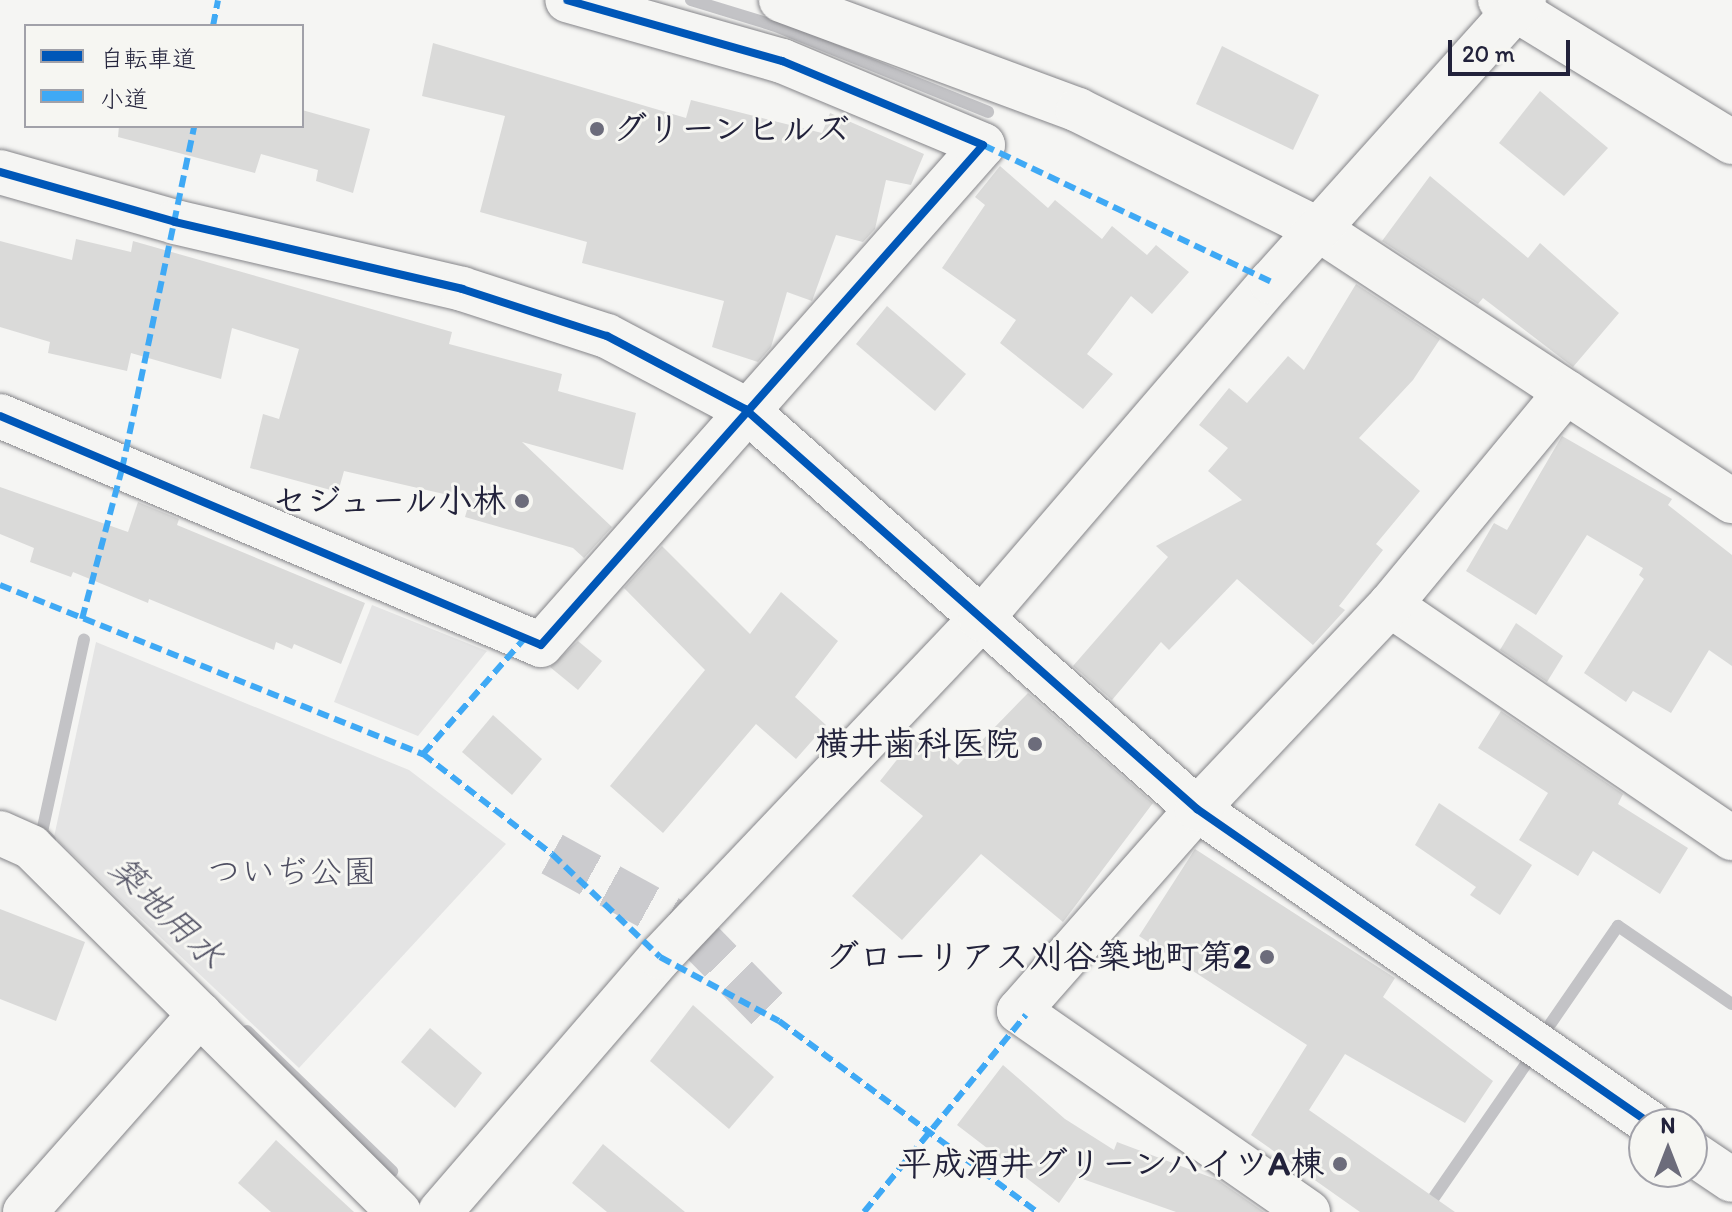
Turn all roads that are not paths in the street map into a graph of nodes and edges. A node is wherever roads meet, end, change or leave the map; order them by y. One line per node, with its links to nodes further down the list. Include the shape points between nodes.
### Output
1 (567, 0): 8 (street, via 782,61 983,145)
2 (781, 0): 6 (street, via 1078,110)
3 (1514, 3): 4 (street); 6 (street)
4 (1732, 142)
5 (0, 172): 8 (street, via 175,222 462,289 607,336)
6 (1318, 229): 7 (street); 12 (street)
7 (1566, 392): 10 (street); 11 (street)
8 (745, 409): 9 (street, via 541,645); 12 (street)
9 (0, 416)
10 (1732, 501)
11 (1390, 605): 13 (street); 15 (street)
12 (981, 619): 13 (street); 22 (street, via 660,957)
13 (1197, 809): 17 (street); 23 (street, via 1019,1011)
14 (0, 833): 16 (street, via 31,847)
15 (1732, 838)
16 (200, 1014): 20 (street); 21 (street)
17 (1628, 1108)
18 (1708, 1164): 19 (street)
19 (1732, 1180)
20 (25, 1212)
21 (399, 1212)
22 (440, 1212)
23 (1308, 1212)

